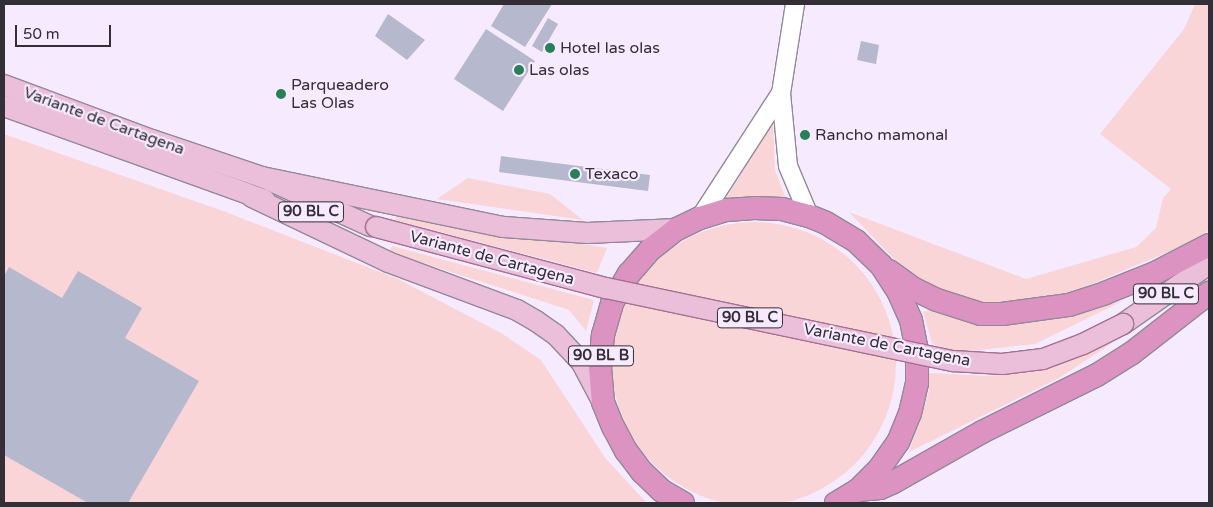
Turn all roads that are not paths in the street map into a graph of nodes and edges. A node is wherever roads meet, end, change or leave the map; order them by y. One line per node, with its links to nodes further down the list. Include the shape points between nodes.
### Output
1 (795, 4): 3 (street)
2 (4, 84): 5 (main road, Variante de Cartagena)
3 (780, 93): 7 (street, via 788,166); 8 (street)
4 (4, 106): 6 (main road, Variante de Cartagena)
5 (262, 177): 9 (main road, Variante de Cartagena / 90 BL C); 10 (main road, via 504,227 587,234)
6 (252, 197): 9 (main road, Variante de Cartagena / 90 BL C); 15 (main road, via 388,262 517,310 536,321 556,335 578,358)
7 (809, 216): 8 (highway, 90 BL B, via 782,209 754,208 727,210); 13 (highway, 90 BL B, via 856,241)
8 (700, 218): 10 (highway, 90 BL B)
9 (373, 227): 12 (main road, Variante de Cartagena / 90 BL C, bridge, via 606,288 953,361 1002,364 1043,359 1084,344 1123,324)
10 (677, 228): 15 (highway, 90 BL B, via 650,249 629,274 612,303 603,335 600,368)
11 (1209, 245): 13 (highway, via 1155,273 1106,293 1069,305 1002,314 966,310 937,300 914,289)
12 (1209, 264)
13 (881, 265): 17 (highway, 90 BL B, via 910,320 917,351 916,383 910,414 898,442 880,468)
14 (1209, 292): 17 (highway, via 1140,347 1097,375 982,432 892,483)
15 (603, 402): 16 (highway, 90 BL B, via 626,451)
16 (667, 497): 18 (highway, 90 BL B)
17 (847, 498)
18 (683, 503)

